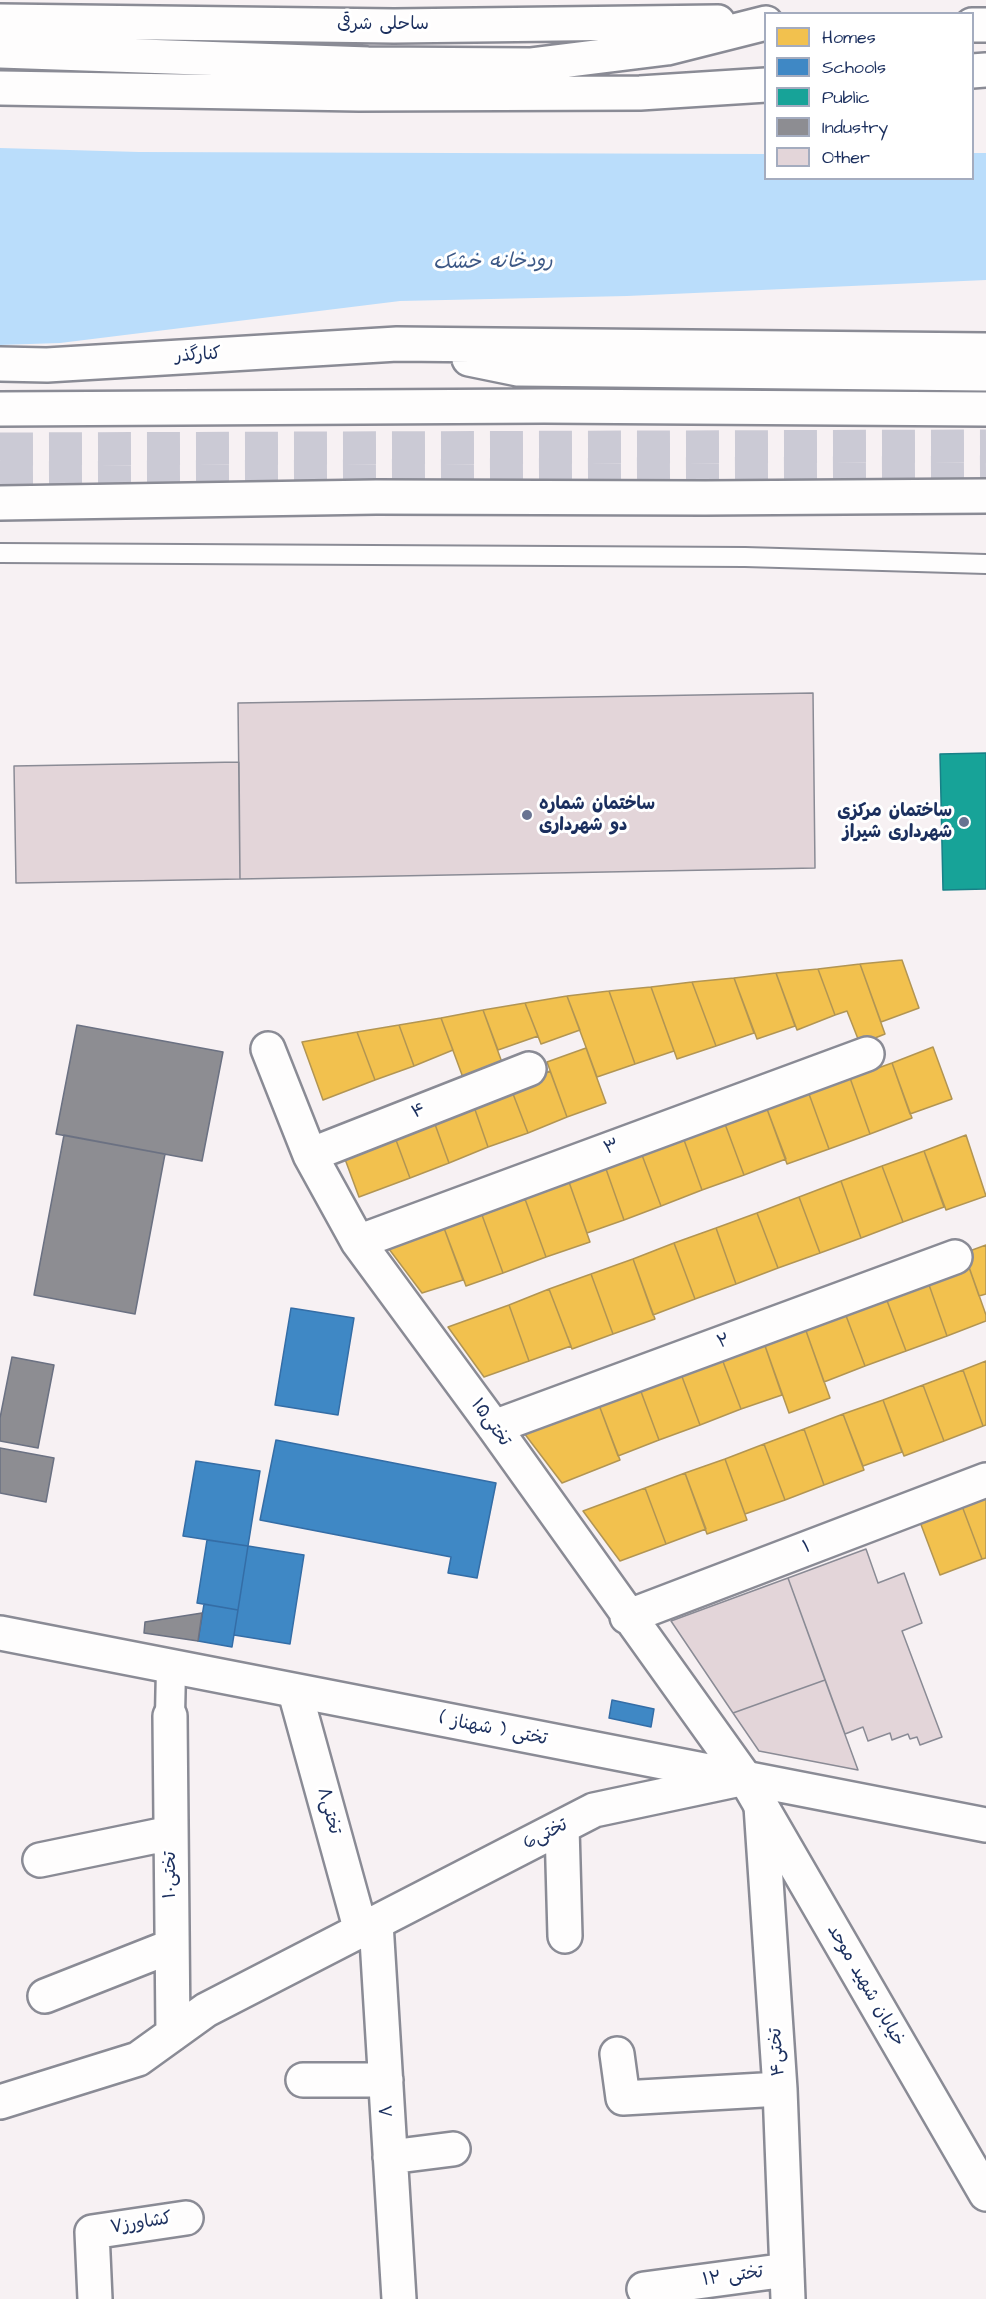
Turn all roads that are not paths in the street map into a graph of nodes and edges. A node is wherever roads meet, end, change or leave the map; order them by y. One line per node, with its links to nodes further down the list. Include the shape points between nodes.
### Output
1 (0, 21): 2 (street, ساحلی شرقی, via 394,26)
2 (764, 22)
3 (764, 22): 4 (street, via 667,48 530,65)
4 (0, 51)
5 (764, 85): 6 (street, via 628,93 358,94)
6 (0, 88)
7 (397, 344): 8 (street); 9 (street, کنارگذر, via 47,365); 10 (street, via 518,369)
8 (986, 350)
9 (0, 364)
10 (986, 374)
11 (0, 409): 12 (street)
12 (986, 409)
13 (986, 496): 14 (street, via 376,496)
14 (0, 503)
15 (0, 553): 16 (lane, via 745,557)
16 (986, 564)
17 (268, 1049): 20 (street, تختی۱۵)
18 (867, 1054): 21 (street, ۳)
19 (529, 1069): 20 (street, ۴)
20 (310, 1155): 21 (street, تختی۱۵)
21 (358, 1242): 23 (street, تختی۱۵)
22 (954, 1257): 23 (street, ۲)
23 (494, 1427): 25 (street, تختی۱۵)
24 (986, 1480): 25 (street, ۱)
25 (627, 1617): 30 (street, تختی۱۵)
26 (0, 1633): 27 (street, تختی ( شهناز ))
27 (171, 1668): 28 (street, تختی ( شهناز )); 29 (street)
28 (295, 1692): 30 (street, تختی ( شهناز )); 36 (street, تختی۸)
29 (170, 1716): 34 (street, تختی۱۰)
30 (744, 1778): 31 (street, خیابان شهید موحد); 32 (street, تختی ( شهناز )); 33 (street, 6تختی, via 594,1810)
31 (760, 1806): 44 (street, تختی۴); 48 (street, خیابان شهید موحد)
32 (986, 1825)
33 (562, 1827): 36 (street, 6تختی); 37 (street)
34 (171, 1833): 35 (street); 38 (street, تختی۱۰)
35 (40, 1860)
36 (369, 1927): 40 (street, 6تختی, via 206,2010); 42 (street, ۸)
37 (565, 1936)
38 (172, 1946): 39 (street); 40 (street, تختی۱۰)
39 (45, 1995)
40 (173, 2034): 45 (street, 6تختی, via 138,2059)
41 (617, 2054): 44 (street, via 623,2098)
42 (386, 2079): 43 (street); 47 (street, ۸)
43 (303, 2080)
44 (780, 2089): 50 (street, تختی۴)
45 (0, 2102)
46 (453, 2149): 47 (street)
47 (390, 2157): 53 (street, ۸)
48 (986, 2193)
49 (186, 2218): 52 (street, ۷کشاورز, via 92,2232)
50 (788, 2284): 51 (street, ۱۲ تختی)
51 (644, 2289)
52 (96, 2299)
53 (399, 2299)

